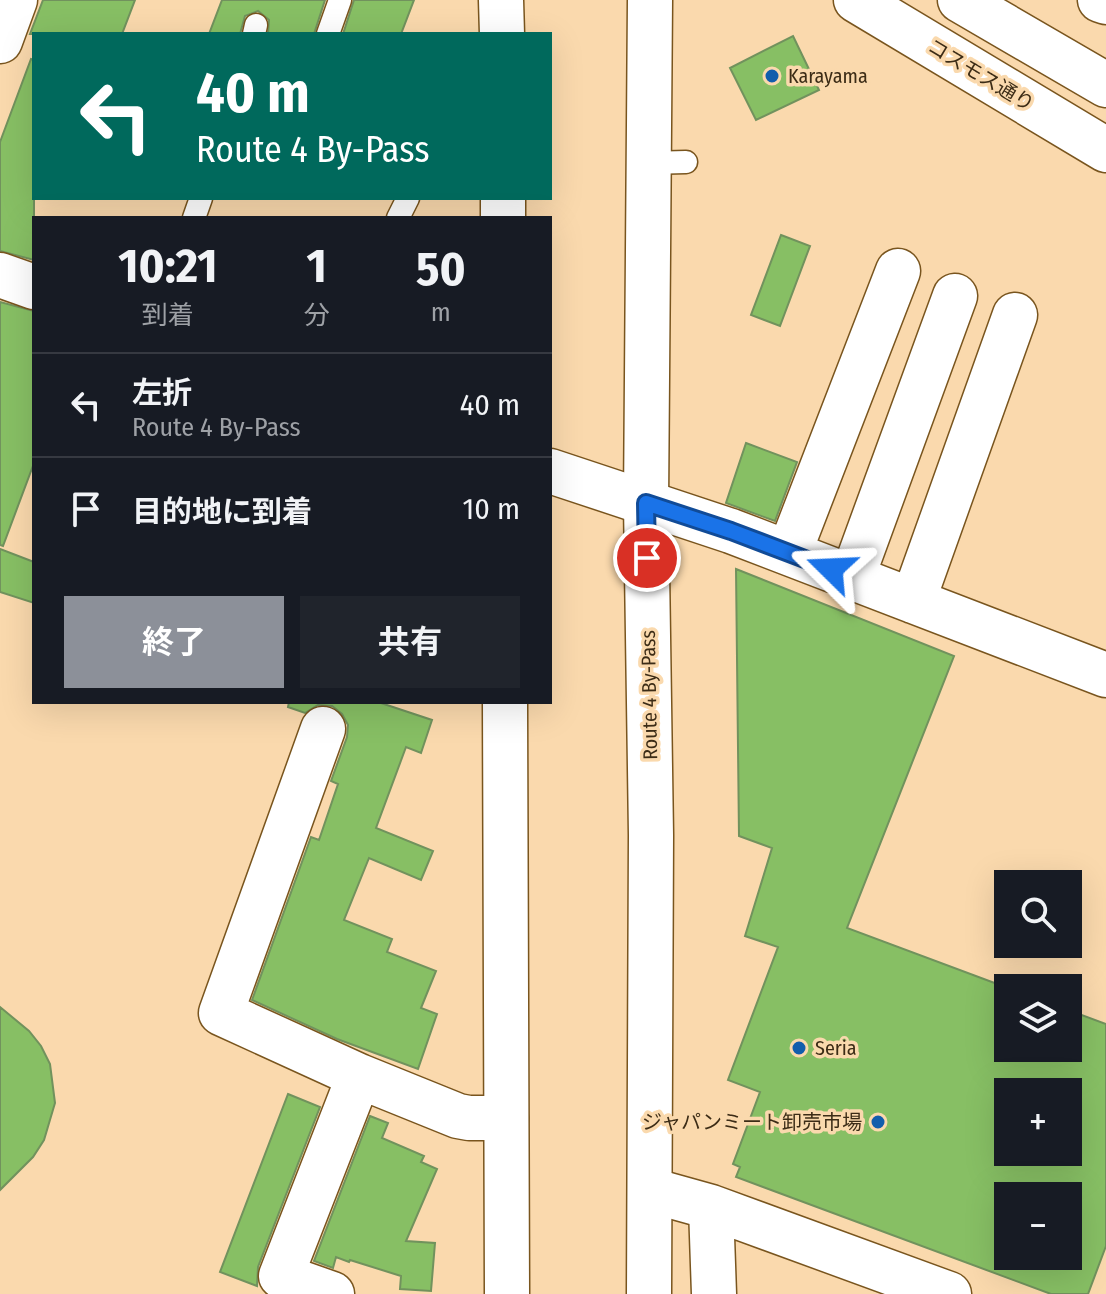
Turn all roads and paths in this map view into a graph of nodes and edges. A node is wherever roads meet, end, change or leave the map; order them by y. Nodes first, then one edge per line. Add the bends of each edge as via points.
1 (340, 0) edge
2 (501, 0) edge
3 (650, 0) edge
4 (960, 0) edge
5 (1100, 0) edge
6 (1106, 2) edge
7 (864, 10) edge
8 (329, 32) edge
9 (502, 32) edge
10 (1106, 85) edge
11 (1106, 150) edge
12 (898, 271) dead end
13 (0, 275) edge
14 (32, 286) edge
15 (955, 296) dead end
16 (1015, 315) dead end
17 (552, 472) edge
18 (646, 503) junction
19 (789, 553) junction
20 (852, 578) junction
21 (913, 601) junction
22 (1106, 675) edge
23 (505, 704) edge
24 (323, 729) dead end
25 (359, 1076) junction
26 (506, 1118) junction
27 (650, 1190) junction
28 (711, 1207) junction
29 (332, 1294) edge
30 (507, 1294) edge
31 (649, 1294) edge
32 (714, 1294) edge
33 (949, 1294) edge

1 - 8 lane
2 - 9 main road
3 - 18 main road, Route 4 By-Pass via 667,163
4 - 10 main road
5 - 6 main road
7 - 11 main road, コスモス通り
12 - 19 main road
13 - 14 main road
15 - 20 main road
16 - 21 main road
17 - 18 main road
18 - 19 main road
18 - 27 main road, Route 4 By-Pass
19 - 20 main road
20 - 21 main road
21 - 22 main road
23 - 26 main road
24 - 25 main road via 221,1013
25 - 26 main road via 458,1116
25 - 29 main road via 281,1276
26 - 30 main road
27 - 28 main road
27 - 31 main road, Route 4 By-Pass
28 - 32 main road
28 - 33 main road

